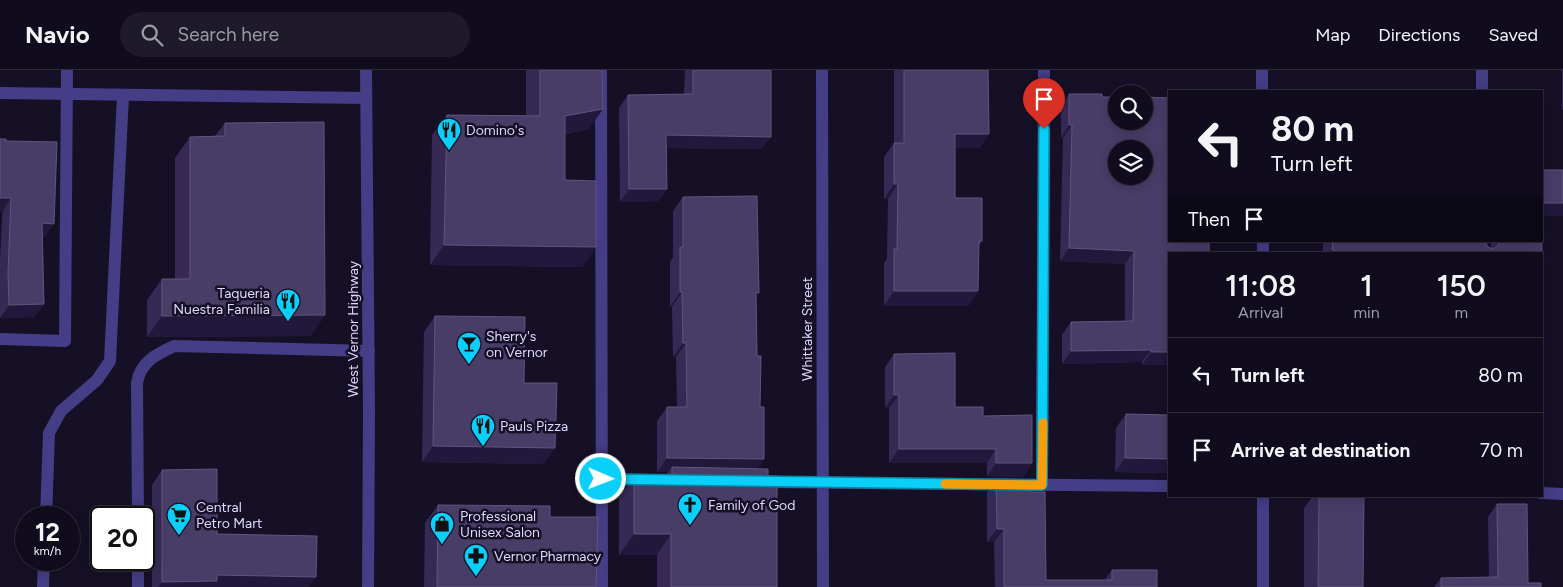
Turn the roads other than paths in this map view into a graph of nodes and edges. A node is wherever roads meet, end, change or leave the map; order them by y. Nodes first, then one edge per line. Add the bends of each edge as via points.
1 (67, 70) edge
2 (366, 70) edge
3 (600, 70) edge
4 (822, 70) edge
5 (1044, 70) edge
6 (1262, 70) edge
7 (1482, 70) edge
8 (1262, 90) edge
9 (1482, 90) edge
10 (0, 94) edge
11 (67, 94) junction
12 (123, 95) junction
13 (366, 98) junction
14 (0, 339) edge
15 (369, 351) junction
16 (601, 479) junction
17 (661, 480) edge
18 (750, 482) edge
19 (823, 483) junction
20 (1042, 485) junction
21 (1168, 486) edge
22 (1543, 493) edge
23 (1563, 494) edge
24 (1263, 497) edge
25 (46, 506) edge
26 (138, 506) edge
27 (44, 571) edge
28 (138, 571) edge
29 (43, 587) edge
30 (138, 587) edge
31 (368, 587) edge
32 (602, 587) edge
33 (823, 587) edge
34 (1263, 587) edge

1 - 11 street
2 - 13 street, West Vernor Highway
3 - 16 street
4 - 19 street, Whittaker Street
5 - 20 street
6 - 8 street
7 - 9 street
10 - 11 street
11 - 12 street
11 - 14 street via 65,341
12 - 13 street
12 - 25 street via 110,361 97,380 61,411 49,432
13 - 15 street, West Vernor Highway
15 - 26 street via 174,346 156,355 138,373
15 - 31 street, West Vernor Highway
16 - 17 street
16 - 32 street
18 - 19 street
19 - 20 street
19 - 33 street, Whittaker Street
20 - 21 street
22 - 23 street
24 - 34 street
27 - 29 street
28 - 30 street

